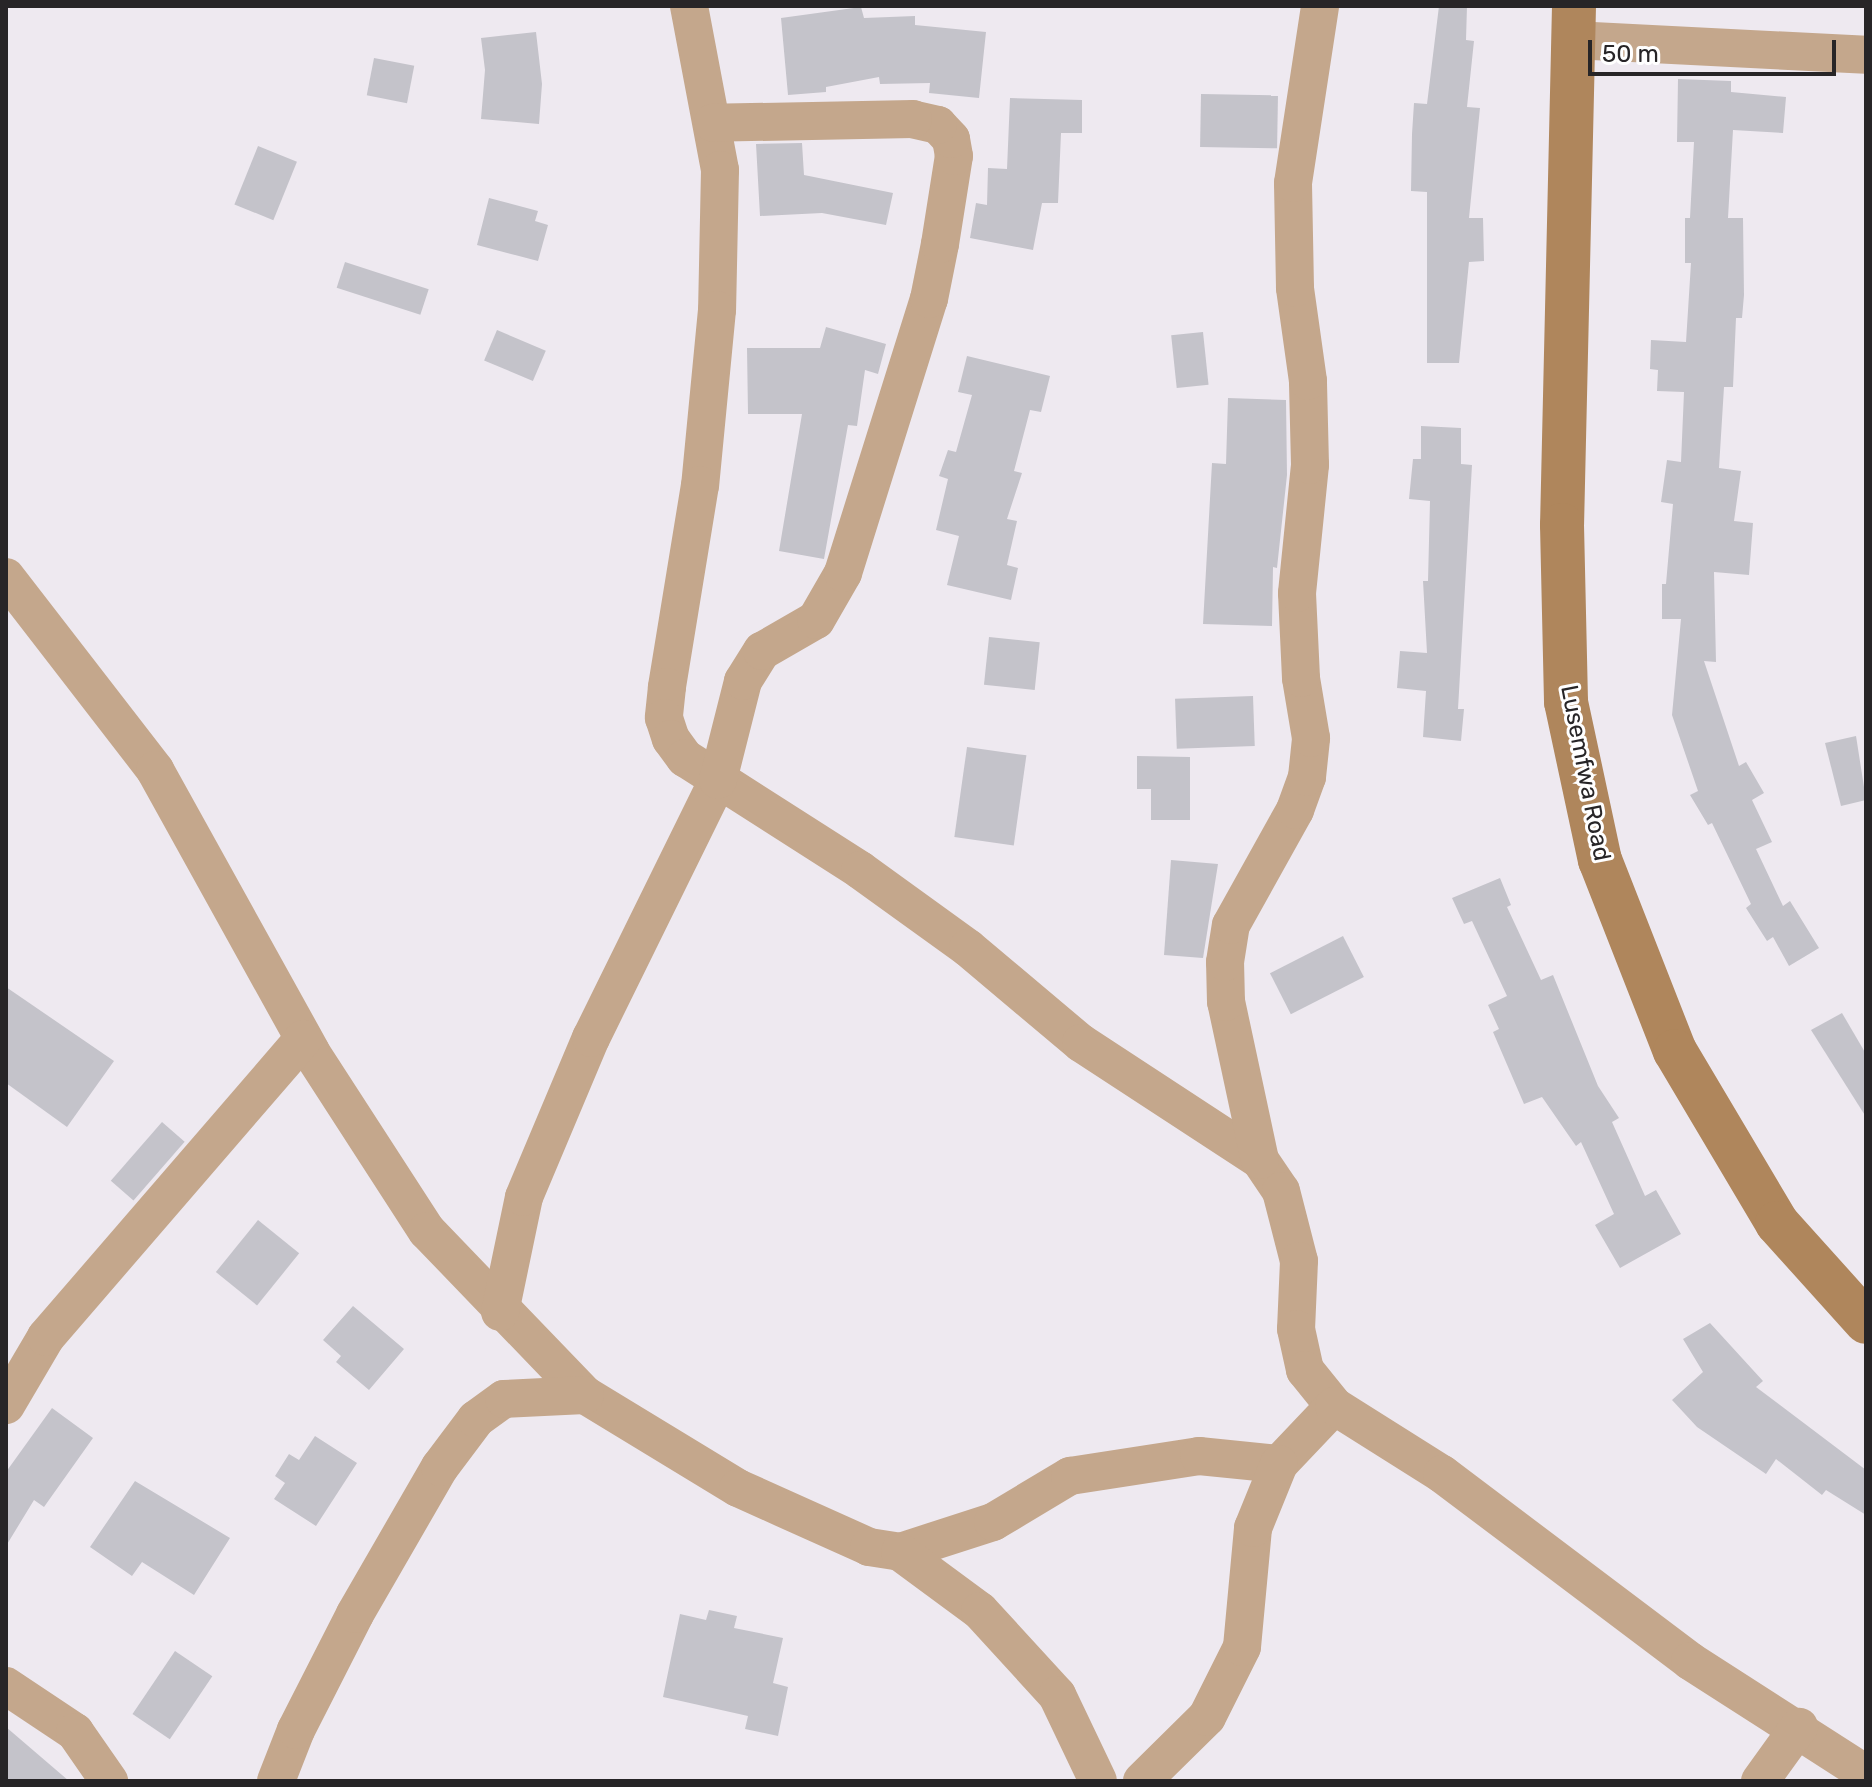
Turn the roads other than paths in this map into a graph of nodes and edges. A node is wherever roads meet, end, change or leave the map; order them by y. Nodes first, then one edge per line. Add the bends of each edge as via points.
1 (689, 6) edge
2 (1320, 6) edge
3 (1574, 23) edge
4 (1866, 55) edge
5 (713, 123) junction
6 (6, 577) edge
7 (718, 780) junction
8 (303, 1039) junction
9 (1260, 1160) junction
10 (500, 1312) junction
11 (1866, 1322) edge
12 (585, 1395) junction
13 (6, 1405) edge
14 (1334, 1406) junction
15 (1279, 1464) junction
16 (900, 1552) junction
17 (6, 1686) edge
18 (1799, 1727) junction
19 (1866, 1774) edge
20 (109, 1781) edge
21 (276, 1781) edge
22 (1098, 1781) edge
23 (1142, 1781) edge
24 (1760, 1781) edge

1 - 5 street
2 - 9 street via 1293,183 1295,288 1308,381 1310,465 1297,593 1301,678 1311,738 1307,777 1295,810 1231,925 1225,962 1226,1002
3 - 4 street
3 - 11 street, Lusemfwa Road via 1562,525 1566,702 1600,860 1675,1051 1777,1223
5 - 7 street via 720,170 717,310 700,485 664,718 685,758
5 - 7 street via 913,119 938,125 951,139 954,156 929,299 843,573 816,620 762,651 743,681
6 - 8 street via 155,770
7 - 9 street via 860,870 968,948 1081,1043
7 - 10 street via 591,1038 524,1197
8 - 10 street via 427,1231
8 - 13 street via 46,1337
9 - 14 street via 1281,1191 1299,1261 1296,1329 1305,1370
10 - 12 street
12 - 16 street via 738,1488 869,1547
12 - 21 street via 504,1399 476,1419 440,1467 355,1614
14 - 15 street
14 - 18 street via 1442,1474 1690,1661
15 - 16 street via 1199,1456 1070,1476 993,1522
15 - 23 street via 1253,1528 1242,1647 1207,1717
16 - 22 street via 980,1611 1057,1695
17 - 20 street via 75,1732
18 - 19 street
18 - 24 street

